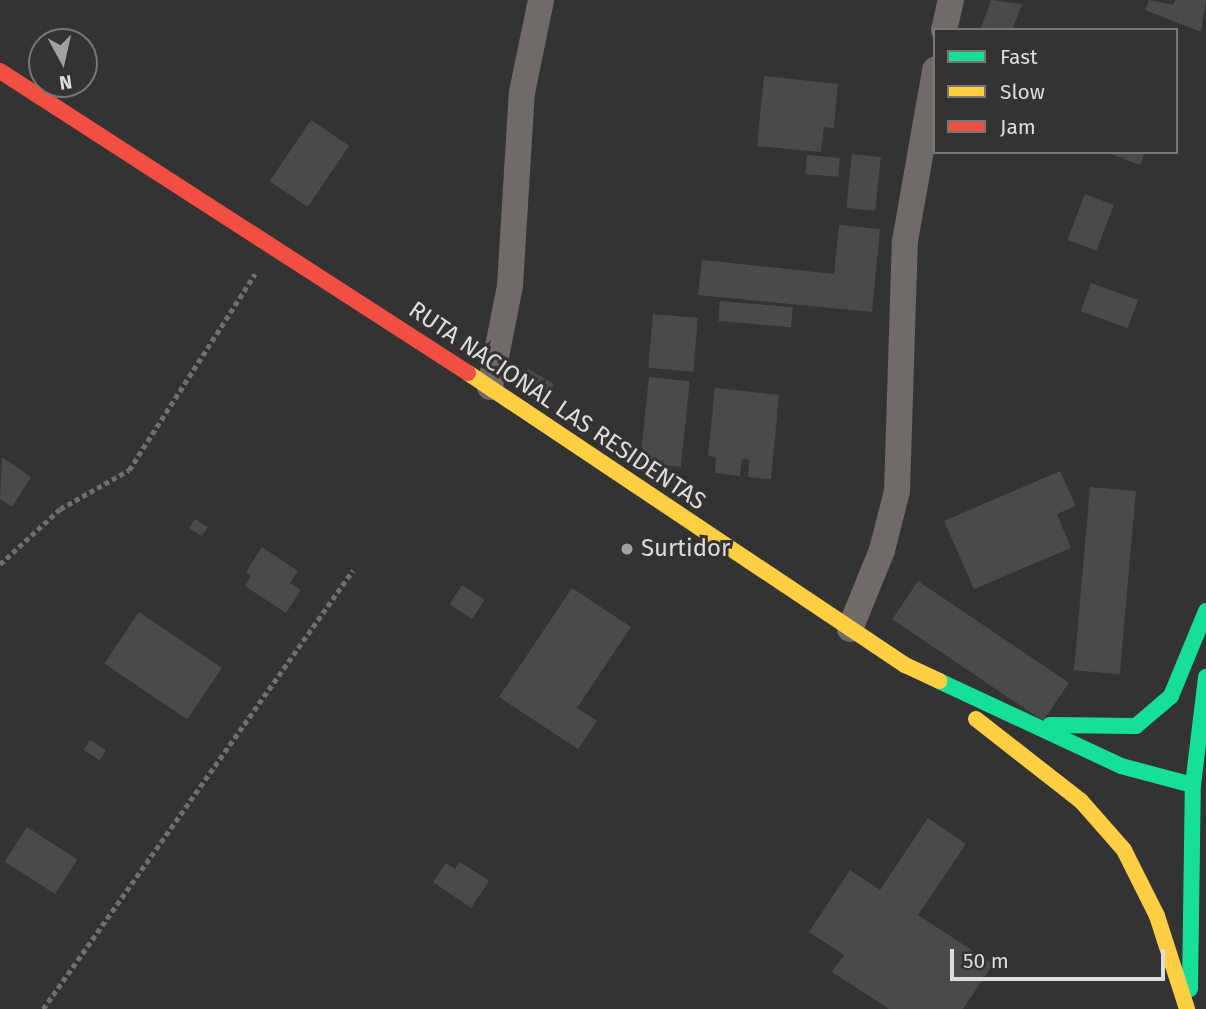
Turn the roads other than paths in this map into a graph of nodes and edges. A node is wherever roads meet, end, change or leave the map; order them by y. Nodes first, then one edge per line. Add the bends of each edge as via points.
1 (541, 0) edge
2 (951, 0) edge
3 (944, 28) edge
4 (0, 71) edge
5 (933, 80) edge
6 (490, 387) junction
7 (1206, 611) edge
8 (850, 629) junction
9 (905, 665) junction
10 (1206, 677) edge
11 (1020, 722) junction
12 (1206, 759) edge
13 (1193, 785) junction
14 (1206, 858) edge
15 (1188, 1009) edge

1 - 6 street via 522,92 510,286
2 - 3 street
4 - 6 highway, RUTA NACIONAL LAS RESIDENTAS
5 - 8 street via 905,241 897,491 882,550
6 - 8 highway, RUTA NACIONAL LAS RESIDENTAS
7 - 11 highway via 1171,696 1136,726
8 - 9 highway, RUTA NACIONAL LAS RESIDENTAS
9 - 11 highway, RUTA NACIONAL LAS RESIDENTAS
9 - 15 highway via 1104,824 1157,916
10 - 13 highway
11 - 13 highway, RUTA NACIONAL LAS RESIDENTAS via 1121,766
12 - 13 highway
13 - 14 highway
13 - 15 highway

